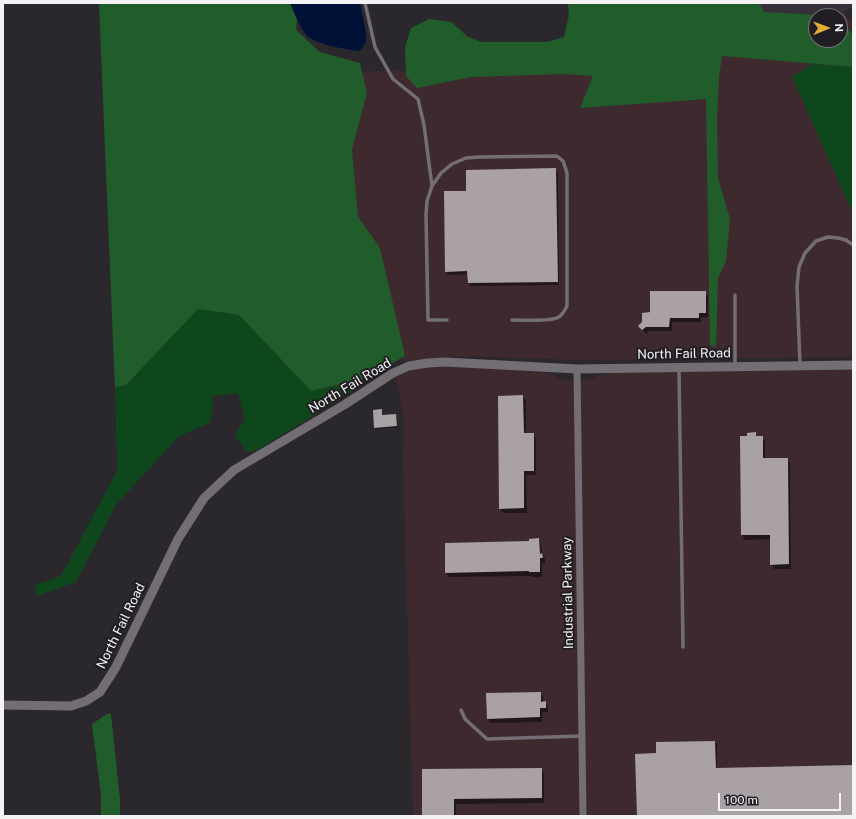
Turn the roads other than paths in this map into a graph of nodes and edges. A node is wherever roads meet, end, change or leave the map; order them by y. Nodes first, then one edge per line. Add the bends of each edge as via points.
1 (365, 3) edge
2 (432, 186) junction
3 (853, 245) edge
4 (735, 296) dead end
5 (447, 320) dead end
6 (512, 320) dead end
7 (853, 364) edge
8 (800, 365) junction
9 (679, 367) junction
10 (735, 367) junction
11 (577, 369) junction
12 (683, 647) dead end
13 (3, 705) edge
14 (461, 710) dead end
15 (582, 736) junction
16 (584, 816) edge

1 - 2 lane via 375,47 393,79 418,99
2 - 5 lane via 426,214 428,320
2 - 6 lane via 446,168 466,158 557,156 563,161 567,173 567,306 555,319
3 - 8 lane via 838,238 828,237 816,241 805,253 799,266 797,286
4 - 10 lane
7 - 8 street, North Fail Road
8 - 10 street, North Fail Road
9 - 10 street, North Fail Road
9 - 11 street, North Fail Road
9 - 12 lane
11 - 13 street, North Fail Road via 445,362 409,366 393,373 234,470 204,498 178,539 116,667 100,692 86,701 71,706
11 - 15 street, Industrial Parkway
14 - 15 lane via 465,719 487,739
15 - 16 street, Industrial Parkway

